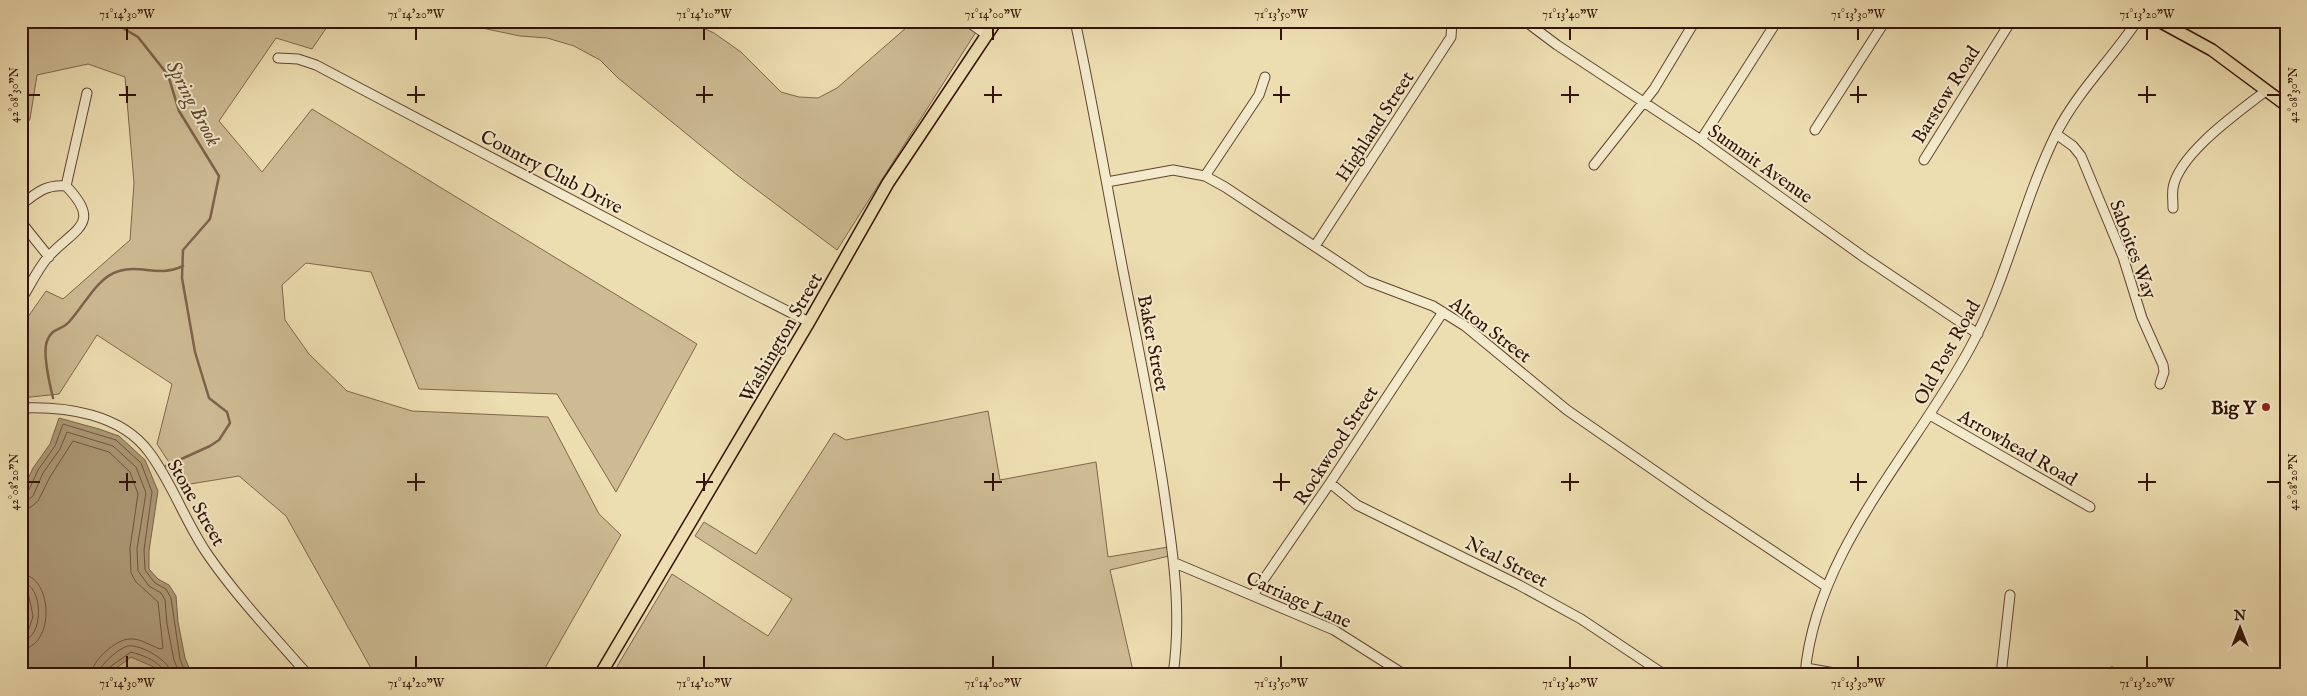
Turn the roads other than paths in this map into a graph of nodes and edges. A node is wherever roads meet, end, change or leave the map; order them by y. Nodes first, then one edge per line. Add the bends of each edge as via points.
1 (967, 21) edge
2 (996, 21) edge
3 (1075, 21) edge
4 (1452, 21) edge
5 (1525, 21) edge
6 (1695, 21) edge
7 (1777, 21) edge
8 (1885, 21) edge
9 (2011, 21) edge
10 (2137, 21) edge
11 (2159, 21) edge
12 (987, 36) junction
13 (278, 58) dead end
14 (1265, 76) dead end
15 (2267, 90) junction
16 (87, 93) dead end
17 (1643, 102) junction
18 (2286, 105) edge
19 (1815, 130) dead end
20 (2056, 134) junction
21 (1700, 140) junction
22 (1924, 160) dead end
23 (1594, 165) dead end
24 (1205, 176) junction
25 (1107, 182) junction
26 (66, 186) junction
27 (21, 206) edge
28 (2173, 208) dead end
29 (21, 222) edge
30 (1315, 246) junction
31 (49, 257) junction
32 (21, 300) edge
33 (1443, 312) junction
34 (810, 322) junction
35 (1978, 334) junction
36 (2160, 384) dead end
37 (21, 408) edge
38 (1930, 415) junction
39 (1330, 483) junction
40 (2090, 507) dead end
41 (1175, 563) junction
42 (1827, 586) junction
43 (1253, 595) junction
44 (2010, 596) dead end
45 (1806, 672) edge
46 (2112, 672) dead end
47 (308, 675) edge
48 (600, 675) edge
49 (1174, 675) edge
50 (1405, 675) edge
51 (1665, 675) edge
52 (1846, 675) edge
53 (2001, 675) edge
54 (2100, 675) edge

1 - 12 street
2 - 12 main road, Washington Street
3 - 25 street, Baker Street
4 - 30 street, Highland Street via 1451,37
5 - 17 street, Summit Avenue
6 - 17 street
7 - 21 street
8 - 19 street
9 - 22 street, Barstow Road
10 - 20 street, Old Post Road via 2078,97
11 - 15 main road via 2212,50
12 - 34 main road, Washington Street via 888,183
13 - 34 street, Country Club Drive via 298,59 316,65
14 - 24 street via 1260,95
15 - 18 main road
15 - 28 street via 2210,136 2184,165 2173,187
16 - 26 street
17 - 21 street, Summit Avenue
17 - 23 street
20 - 35 street, Old Post Road
20 - 36 street, Saboites Way via 2081,156 2163,365
21 - 35 street, Summit Avenue
24 - 25 street, Alton Street via 1174,170
24 - 30 street, Alton Street
25 - 41 street, Baker Street via 1160,457
26 - 27 street via 54,185 39,190
26 - 31 street via 80,201 84,210 83,220 80,227
29 - 31 street
30 - 33 street, Alton Street via 1367,281
31 - 32 street
33 - 39 street, Rockwood Street
33 - 42 street, Alton Street via 1465,326 1567,410
34 - 48 main road, Washington Street
35 - 38 street, Old Post Road
37 - 47 street, Stone Street via 59,409 89,415 113,423 138,440 153,458 193,533 213,562
38 - 40 street, Arrowhead Road
38 - 42 street, Old Post Road via 1866,514
39 - 43 street, Rockwood Street
39 - 51 street, Neal Street via 1357,505 1581,618
41 - 43 street, Carriage Lane
41 - 49 street, Baker Street via 1178,628
42 - 45 street, Old Post Road via 1814,624
43 - 50 street, Carriage Lane via 1347,636
44 - 53 street
45 - 52 street
46 - 54 street

